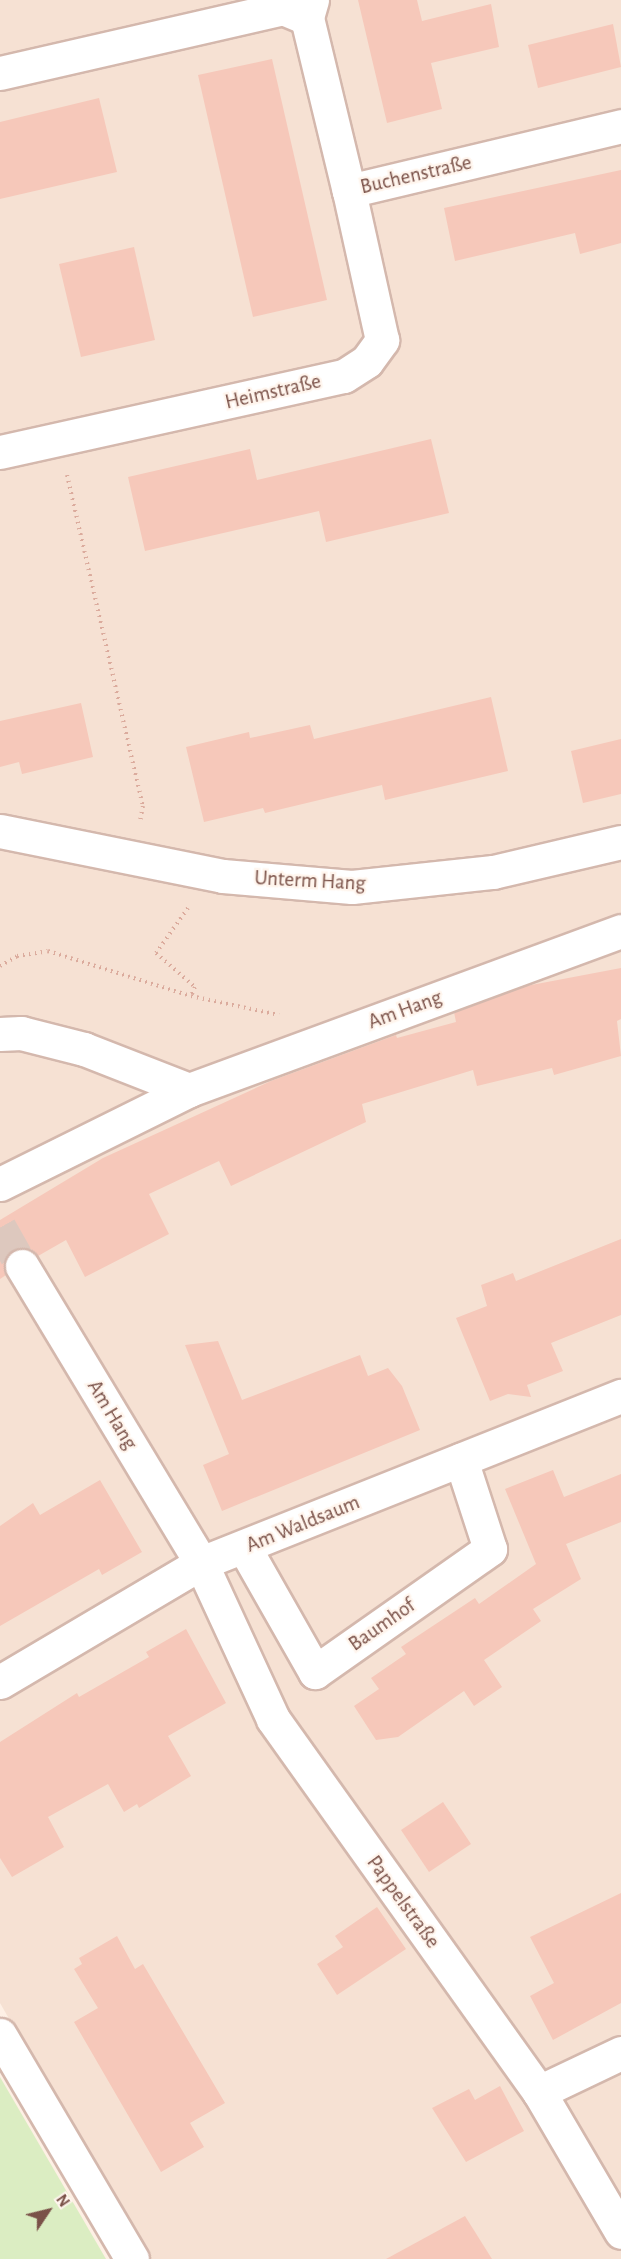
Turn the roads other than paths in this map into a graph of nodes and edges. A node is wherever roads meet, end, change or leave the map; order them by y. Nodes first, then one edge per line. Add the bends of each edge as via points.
1 (310, 9) edge
2 (0, 74) edge
3 (621, 126) edge
4 (349, 191) junction
5 (0, 452) edge
6 (0, 831) edge
7 (621, 842) edge
8 (621, 931) edge
9 (0, 1034) edge
10 (189, 1090) junction
11 (0, 1184) edge
12 (22, 1266) tunnel mouth
13 (621, 1396) edge
14 (461, 1460) junction
15 (244, 1547) junction
16 (201, 1563) junction
17 (0, 1682) edge
18 (0, 2036) edge
19 (621, 2053) edge
20 (539, 2092) junction
21 (621, 2232) edge
22 (132, 2259) edge

1 - 2 street, Buchenstraße via 283,8
1 - 4 street, Buchenstraße
3 - 4 street, Buchenstraße
4 - 5 street, Heimstraße via 382,340 367,361 344,376
6 - 7 street, Unterm Hang via 223,876 352,887 493,872
8 - 10 street, Am Hang
9 - 10 street via 21,1033 84,1049
10 - 11 street, Am Hang
12 - 16 street, Am Hang
13 - 14 street, Am Waldsaum
14 - 15 street, Am Waldsaum
14 - 15 street, Baumhof via 490,1549 315,1672
15 - 16 street, Am Waldsaum
16 - 17 street, Am Waldsaum
16 - 20 street, Pappelstraße via 273,1719
18 - 22 street
19 - 20 street
20 - 21 street, Pappelstraße

